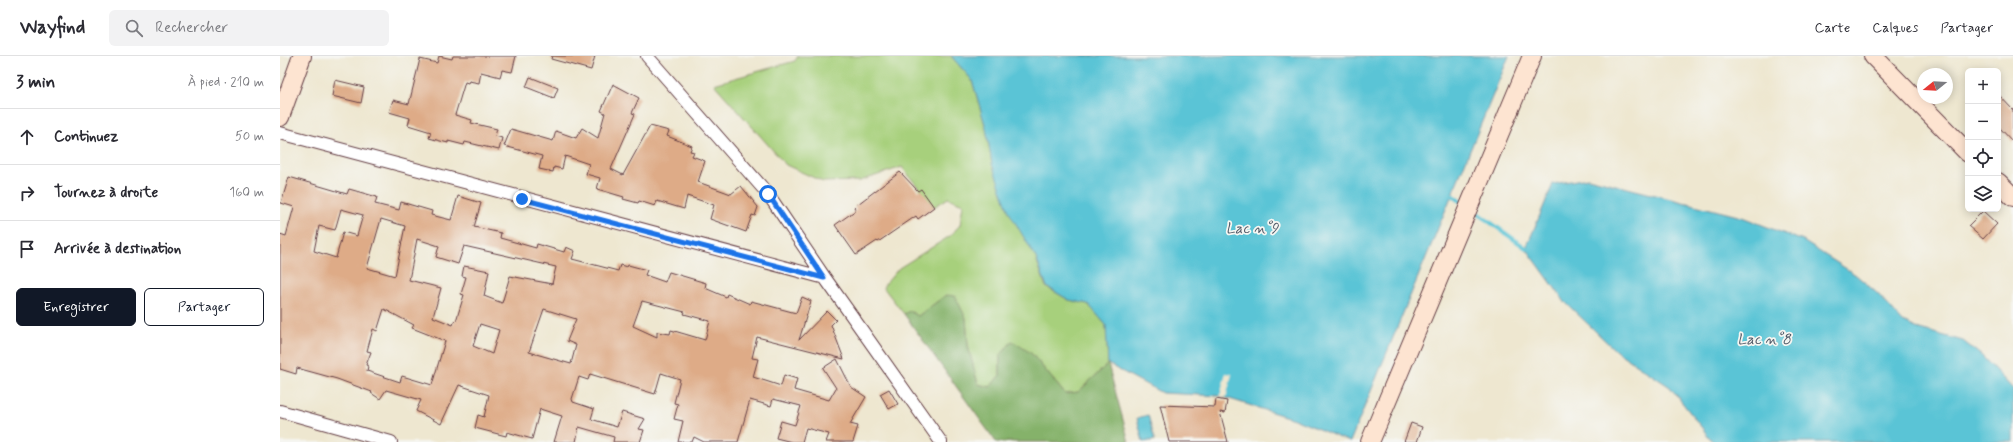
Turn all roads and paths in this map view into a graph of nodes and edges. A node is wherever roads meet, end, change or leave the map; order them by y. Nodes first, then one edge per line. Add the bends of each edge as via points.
1 (302, 56) edge
2 (647, 56) edge
3 (1532, 56) edge
4 (1874, 56) edge
5 (280, 118) edge
6 (280, 133) edge
7 (1965, 150) edge
8 (2001, 185) edge
9 (2013, 198) edge
10 (824, 278) junction
11 (280, 411) edge
12 (391, 442) edge
13 (941, 442) edge
14 (1370, 442) edge

1 - 5 street
2 - 10 street via 768,194
3 - 14 street
4 - 7 street
6 - 10 street
8 - 9 street
10 - 13 street
11 - 12 street

